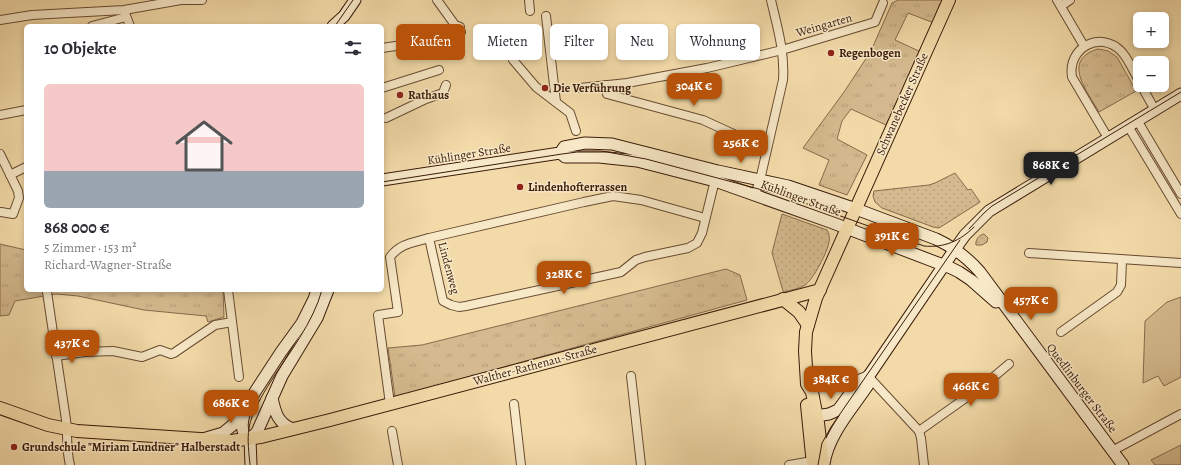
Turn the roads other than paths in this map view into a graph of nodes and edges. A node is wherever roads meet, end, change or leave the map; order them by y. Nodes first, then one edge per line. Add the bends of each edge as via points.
1 (202, 0) edge
2 (355, 0) edge
3 (437, 0) edge
4 (529, 0) edge
5 (771, 0) edge
6 (949, 0) edge
7 (1070, 0) edge
8 (883, 3) dead end
9 (1059, 3) edge
10 (530, 11) dead end
11 (125, 13) junction
12 (546, 16) dead end
13 (0, 20) edge
14 (342, 21) edge
15 (97, 24) edge
16 (129, 24) edge
17 (1084, 46) junction
18 (384, 48) edge
19 (782, 50) junction
20 (512, 60) dead end
21 (439, 70) dead end
22 (1133, 71) edge
23 (446, 85) dead end
24 (606, 85) junction
25 (384, 87) edge
26 (580, 88) dead end
27 (1145, 92) edge
28 (1181, 94) edge
29 (556, 102) junction
30 (24, 110) edge
31 (1155, 110) junction
32 (0, 114) edge
33 (386, 118) dead end
34 (1133, 123) junction
35 (576, 131) dead end
36 (1108, 138) junction
37 (768, 145) junction
38 (0, 154) edge
39 (24, 167) edge
40 (10, 175) junction
41 (716, 176) junction
42 (384, 180) edge
43 (760, 180) junction
44 (755, 194) junction
45 (1181, 194) edge
46 (856, 209) junction
47 (1, 212) dead end
48 (1181, 214) edge
49 (705, 218) junction
50 (847, 228) junction
51 (429, 238) junction
52 (955, 249) junction
53 (1029, 253) dead end
54 (1122, 260) junction
55 (1181, 263) edge
56 (944, 265) junction
57 (820, 290) junction
58 (47, 292) dead end
59 (228, 292) edge
60 (316, 292) edge
61 (327, 292) edge
62 (783, 299) junction
63 (1006, 307) junction
64 (232, 322) junction
65 (808, 325) junction
66 (1061, 332) dead end
67 (56, 356) junction
68 (1009, 364) dead end
69 (867, 375) junction
70 (631, 376) dead end
71 (239, 377) dead end
72 (272, 398) junction
73 (250, 399) junction
74 (390, 404) junction
75 (514, 404) dead end
76 (0, 408) edge
77 (1181, 414) edge
78 (812, 416) junction
79 (293, 429) junction
80 (67, 430) junction
81 (392, 431) dead end
82 (919, 431) junction
83 (204, 439) junction
84 (250, 439) junction
85 (1112, 451) junction
86 (818, 464) edge
87 (70, 465) edge
88 (251, 465) edge
89 (398, 465) edge
90 (521, 465) edge
91 (641, 465) edge
92 (789, 465) edge
93 (924, 465) edge
94 (1123, 465) edge

1 - 11 street via 181,0
2 - 14 street
3 - 18 street via 455,25 461,29 416,43
4 - 10 street
5 - 19 street, Weingarten
6 - 46 main road, Schwanebecker Straße
7 - 9 street
8 - 19 street, Weingarten via 875,22
9 - 17 street
11 - 13 street via 32,15
11 - 15 street
11 - 16 street
12 - 29 street
17 - 22 street via 1104,42 1112,45 1121,51
17 - 36 street via 1073,62 1072,77
19 - 24 street, Weingarten via 680,74 627,84
19 - 37 street, Weingarten via 783,80
20 - 29 street via 536,87
21 - 25 street
23 - 33 street via 443,93
24 - 26 street, Weingarten
24 - 37 street via 607,94 703,120 740,137
27 - 31 street
28 - 31 street
29 - 35 street via 570,113
30 - 32 street
31 - 34 street
34 - 36 street
34 - 45 street
34 - 48 street
36 - 52 street via 992,208
37 - 43 street, Weingarten
38 - 40 street
39 - 40 street
40 - 47 street via 18,191 18,198 13,214
41 - 42 street, Kühlinger Straße via 612,144 576,144 564,147 560,153
41 - 43 street, Kühlinger Straße
41 - 44 street, Kühlinger Straße
41 - 49 street, Lindenweg
43 - 44 street, Weingarten
43 - 46 street, Kühlinger Straße via 788,186
44 - 50 street, Kühlinger Straße
46 - 50 main road, Schwanebecker Straße
46 - 52 street, Quedlinburger Straße via 936,239
49 - 51 street, Lindenweg via 641,200 613,196
49 - 51 street, Lindenweg via 697,243 688,248 645,256 621,272 459,307 443,301
50 - 56 street, Quedlinburger Straße
50 - 57 main road, Schwanebecker Straße
51 - 74 street, Lindenweg via 404,245 396,249 390,257 398,312 378,315
52 - 56 street
52 - 63 street, Quedlinburger Straße via 975,267
53 - 54 street
54 - 55 street
54 - 66 street via 1121,285 1118,292
56 - 63 street, Quedlinburger Straße via 971,280 993,300
56 - 69 street
57 - 62 main road, Walther-Rathenau-Straße
57 - 65 main road, Schwanebecker Straße
58 - 67 street
59 - 64 street
60 - 73 street via 302,323
61 - 72 street via 317,318 282,376
62 - 65 main road via 799,312
62 - 74 main road, Walther-Rathenau-Straße
63 - 85 street, Quedlinburger Straße
64 - 67 street via 214,325 171,354 160,350 142,357 118,352 85,352
64 - 71 street
65 - 78 main road, Schwanebecker Straße via 805,351 807,384 812,392
67 - 80 street
68 - 82 street via 984,386
69 - 78 street via 860,380 838,410
69 - 82 street
69 - 86 street via 868,385
70 - 91 street
72 - 79 street via 280,422
72 - 84 street via 257,432
73 - 83 street via 230,428
73 - 84 street via 242,429 245,436
74 - 79 main road, Walther-Rathenau-Straße
75 - 90 street
76 - 80 main road, Walther-Rathenau-Straße
77 - 85 street
78 - 86 main road, Schwanebecker Straße
79 - 84 main road, Walther-Rathenau-Straße
80 - 83 main road, Walther-Rathenau-Straße
80 - 87 street
81 - 89 street
82 - 93 street
83 - 84 main road, Walther-Rathenau-Straße
84 - 88 street
85 - 94 street, Quedlinburger Straße
86 - 92 street

